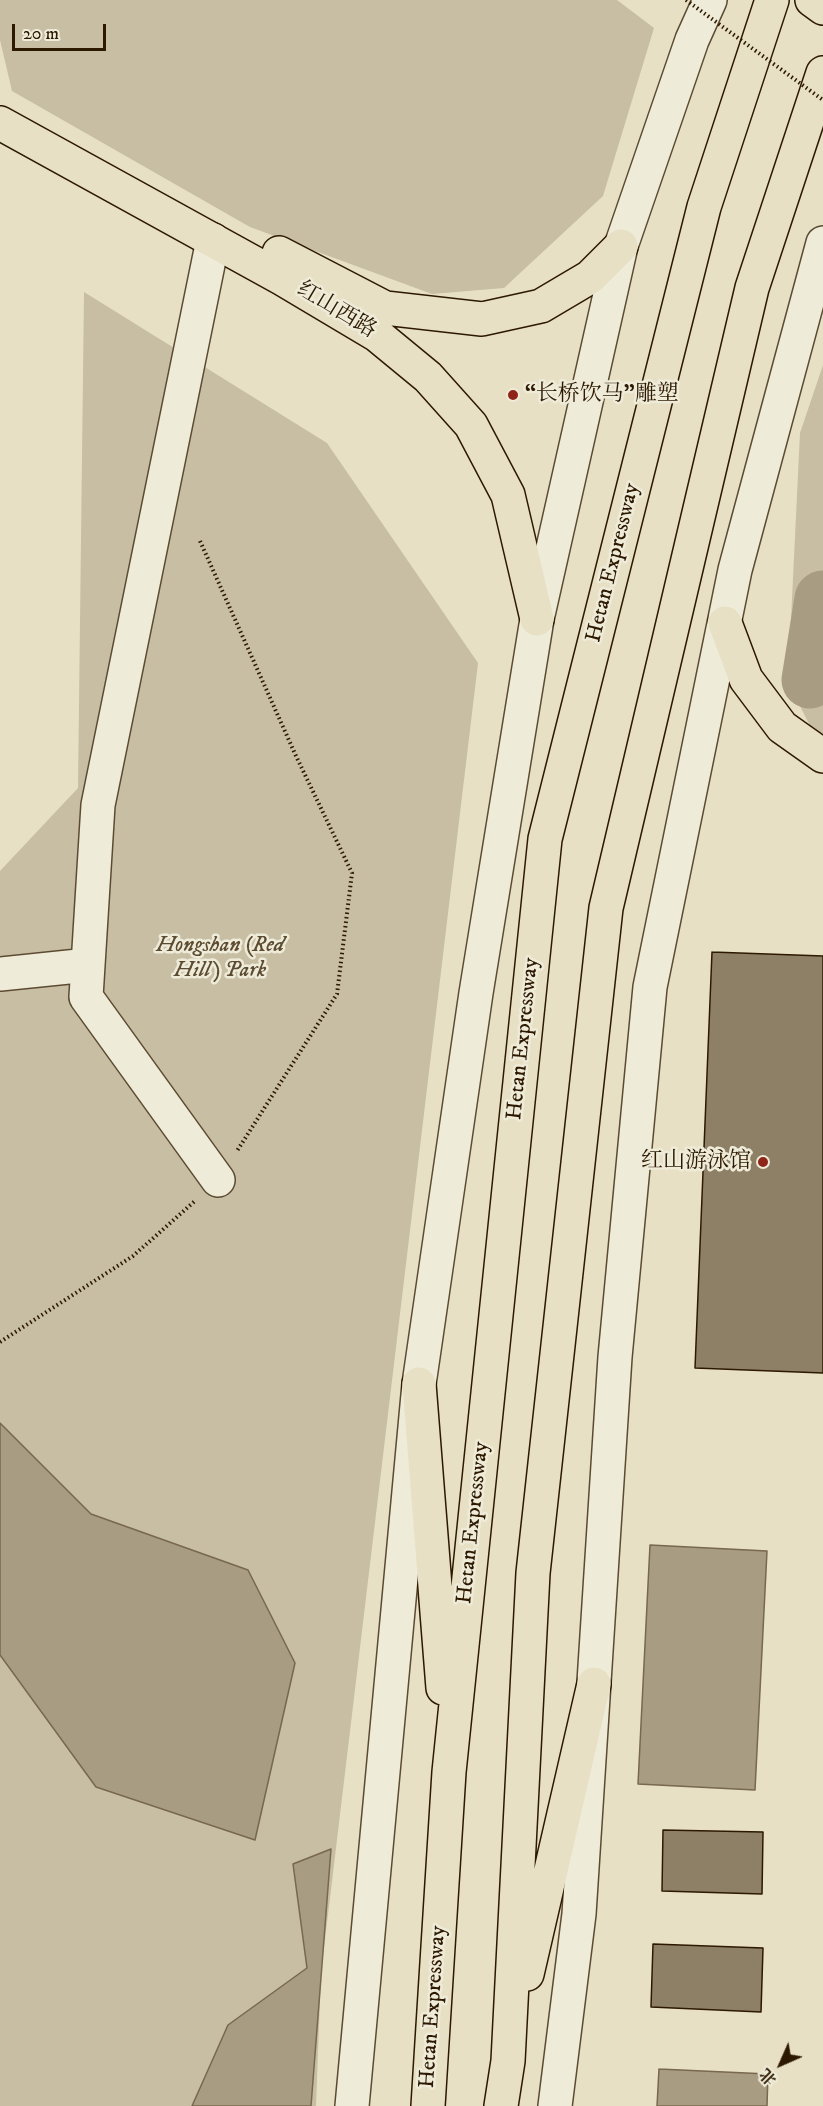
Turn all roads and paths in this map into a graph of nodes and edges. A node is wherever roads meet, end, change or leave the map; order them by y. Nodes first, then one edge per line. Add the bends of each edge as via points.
1 (686, 0) edge
2 (710, 0) edge
3 (771, 0) edge
4 (812, 0) edge
5 (823, 8) edge
6 (823, 73) edge
7 (0, 98) edge
8 (823, 100) edge
9 (0, 123) edge
10 (213, 240) junction
11 (823, 243) edge
12 (621, 246) junction
13 (200, 541) dead end
14 (537, 619) junction
15 (725, 623) junction
16 (823, 756) edge
17 (88, 965) junction
18 (0, 974) edge
19 (218, 1180) junction
20 (0, 1342) edge
21 (419, 1384) junction
22 (594, 1684) junction
23 (449, 1772) junction
24 (508, 2061) junction
25 (352, 2106) edge
26 (428, 2106) edge
27 (501, 2106) edge
28 (555, 2106) edge

1 - 8 path, bridge
2 - 12 street via 692,40
3 - 23 main road, Hetan Expressway via 704,207 545,839
4 - 5 main road
6 - 24 main road via 752,288 606,908 533,1574
7 - 12 main road, 红山西路 via 206,214 385,308 482,319 541,306 590,277
9 - 10 main road, 红山西路
10 - 14 main road, 红山西路 via 377,335 428,377 471,425 508,495
10 - 17 street via 98,805
11 - 15 street via 735,570
12 - 14 street
13 - 19 path via 352,873 337,994
14 - 21 street via 476,993
15 - 16 main road via 746,679 782,727
15 - 22 street via 650,987 615,1357
17 - 18 street
17 - 19 street via 86,997
19 - 20 path via 133,1256
21 - 23 main road
21 - 25 street
22 - 24 main road
22 - 28 street via 579,1914
23 - 26 main road, Hetan Expressway
24 - 27 main road

